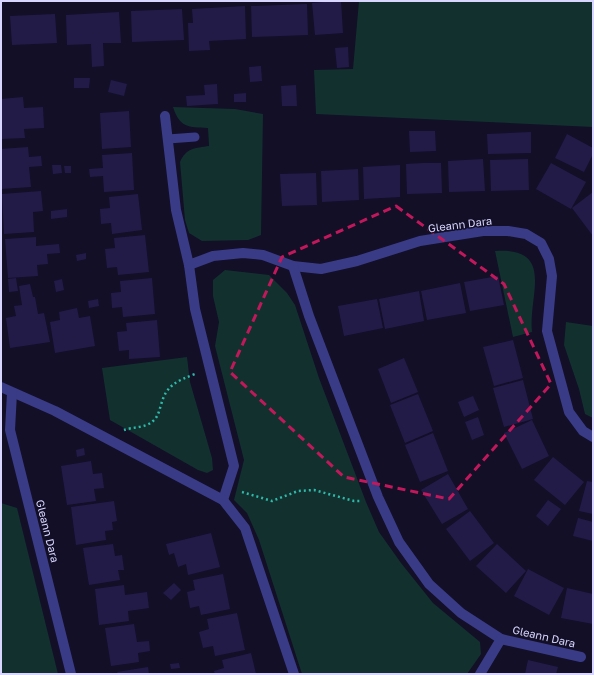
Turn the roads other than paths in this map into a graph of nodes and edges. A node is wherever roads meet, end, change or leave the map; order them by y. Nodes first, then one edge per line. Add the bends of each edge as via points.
1 (166, 116) dead end
2 (195, 137) dead end
3 (168, 139) junction
4 (189, 265) junction
5 (293, 266) junction
6 (1, 387) edge
7 (12, 393) junction
8 (593, 437) edge
9 (223, 500) junction
10 (501, 639) junction
11 (582, 657) dead end
12 (71, 674) edge
13 (294, 674) edge
14 (480, 674) edge

1 - 3 street
2 - 3 lane
3 - 4 street via 176,210
4 - 5 street, Gleann Dara via 213,256 243,254 263,255
4 - 9 street via 195,309 234,466
5 - 8 street, Gleann Dara via 321,269 357,261 420,241 483,231 526,234 541,243 549,259 552,276 547,331 569,412 583,431
5 - 10 street, Gleann Dara via 378,497 399,542 429,584 460,613
6 - 7 street
7 - 9 street via 55,411
7 - 12 street, Gleann Dara via 10,430
9 - 13 street via 245,528
10 - 11 street, Gleann Dara
10 - 14 street, Gleann Dara

